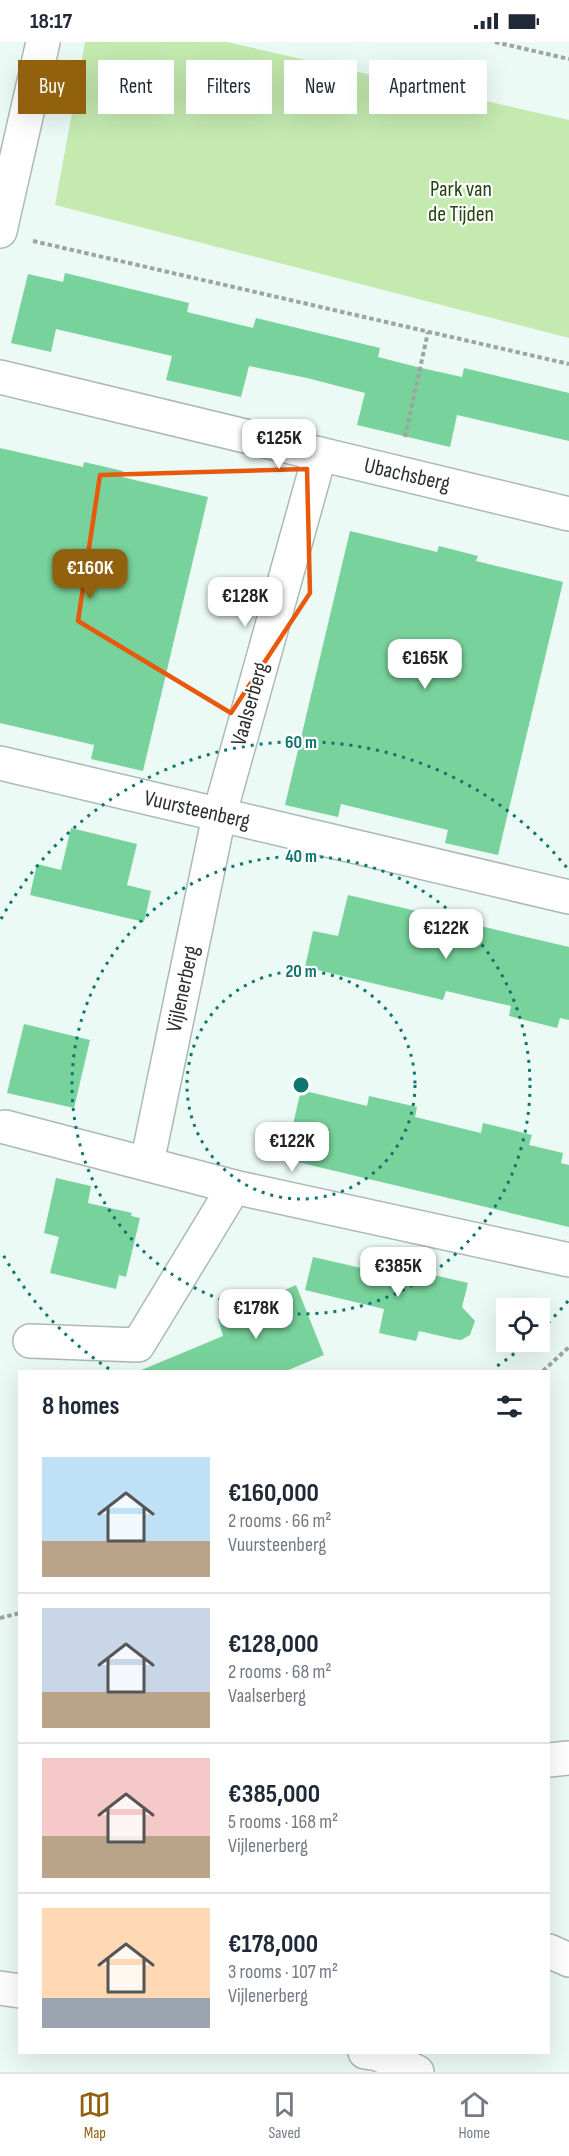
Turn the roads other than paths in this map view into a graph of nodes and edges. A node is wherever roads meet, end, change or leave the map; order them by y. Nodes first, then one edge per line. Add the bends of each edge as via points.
1 (44, 42) edge
2 (12, 235) edge
3 (0, 377) edge
4 (320, 454) junction
5 (569, 514) edge
6 (0, 763) edge
7 (219, 816) junction
8 (569, 897) edge
9 (5, 1127) dead end
10 (147, 1163) junction
11 (234, 1187) junction
12 (569, 1260) edge
13 (30, 1341) dead end
14 (569, 1758) edge
15 (550, 1760) edge
16 (550, 1952) edge
17 (569, 1960) edge
18 (0, 1988) edge
19 (18, 1991) edge
20 (374, 2058) edge
21 (417, 2072) edge

1 - 2 street
3 - 4 street, Ubachsberg
4 - 5 street, Ubachsberg
4 - 7 street, Vaalserberg
6 - 7 street, Vuursteenberg
7 - 8 street, Vuursteenberg
7 - 10 street, Vijlenerberg
9 - 10 street
10 - 11 street
11 - 12 street
11 - 13 street via 138,1345
14 - 15 street
16 - 17 street
18 - 19 street
20 - 21 street

